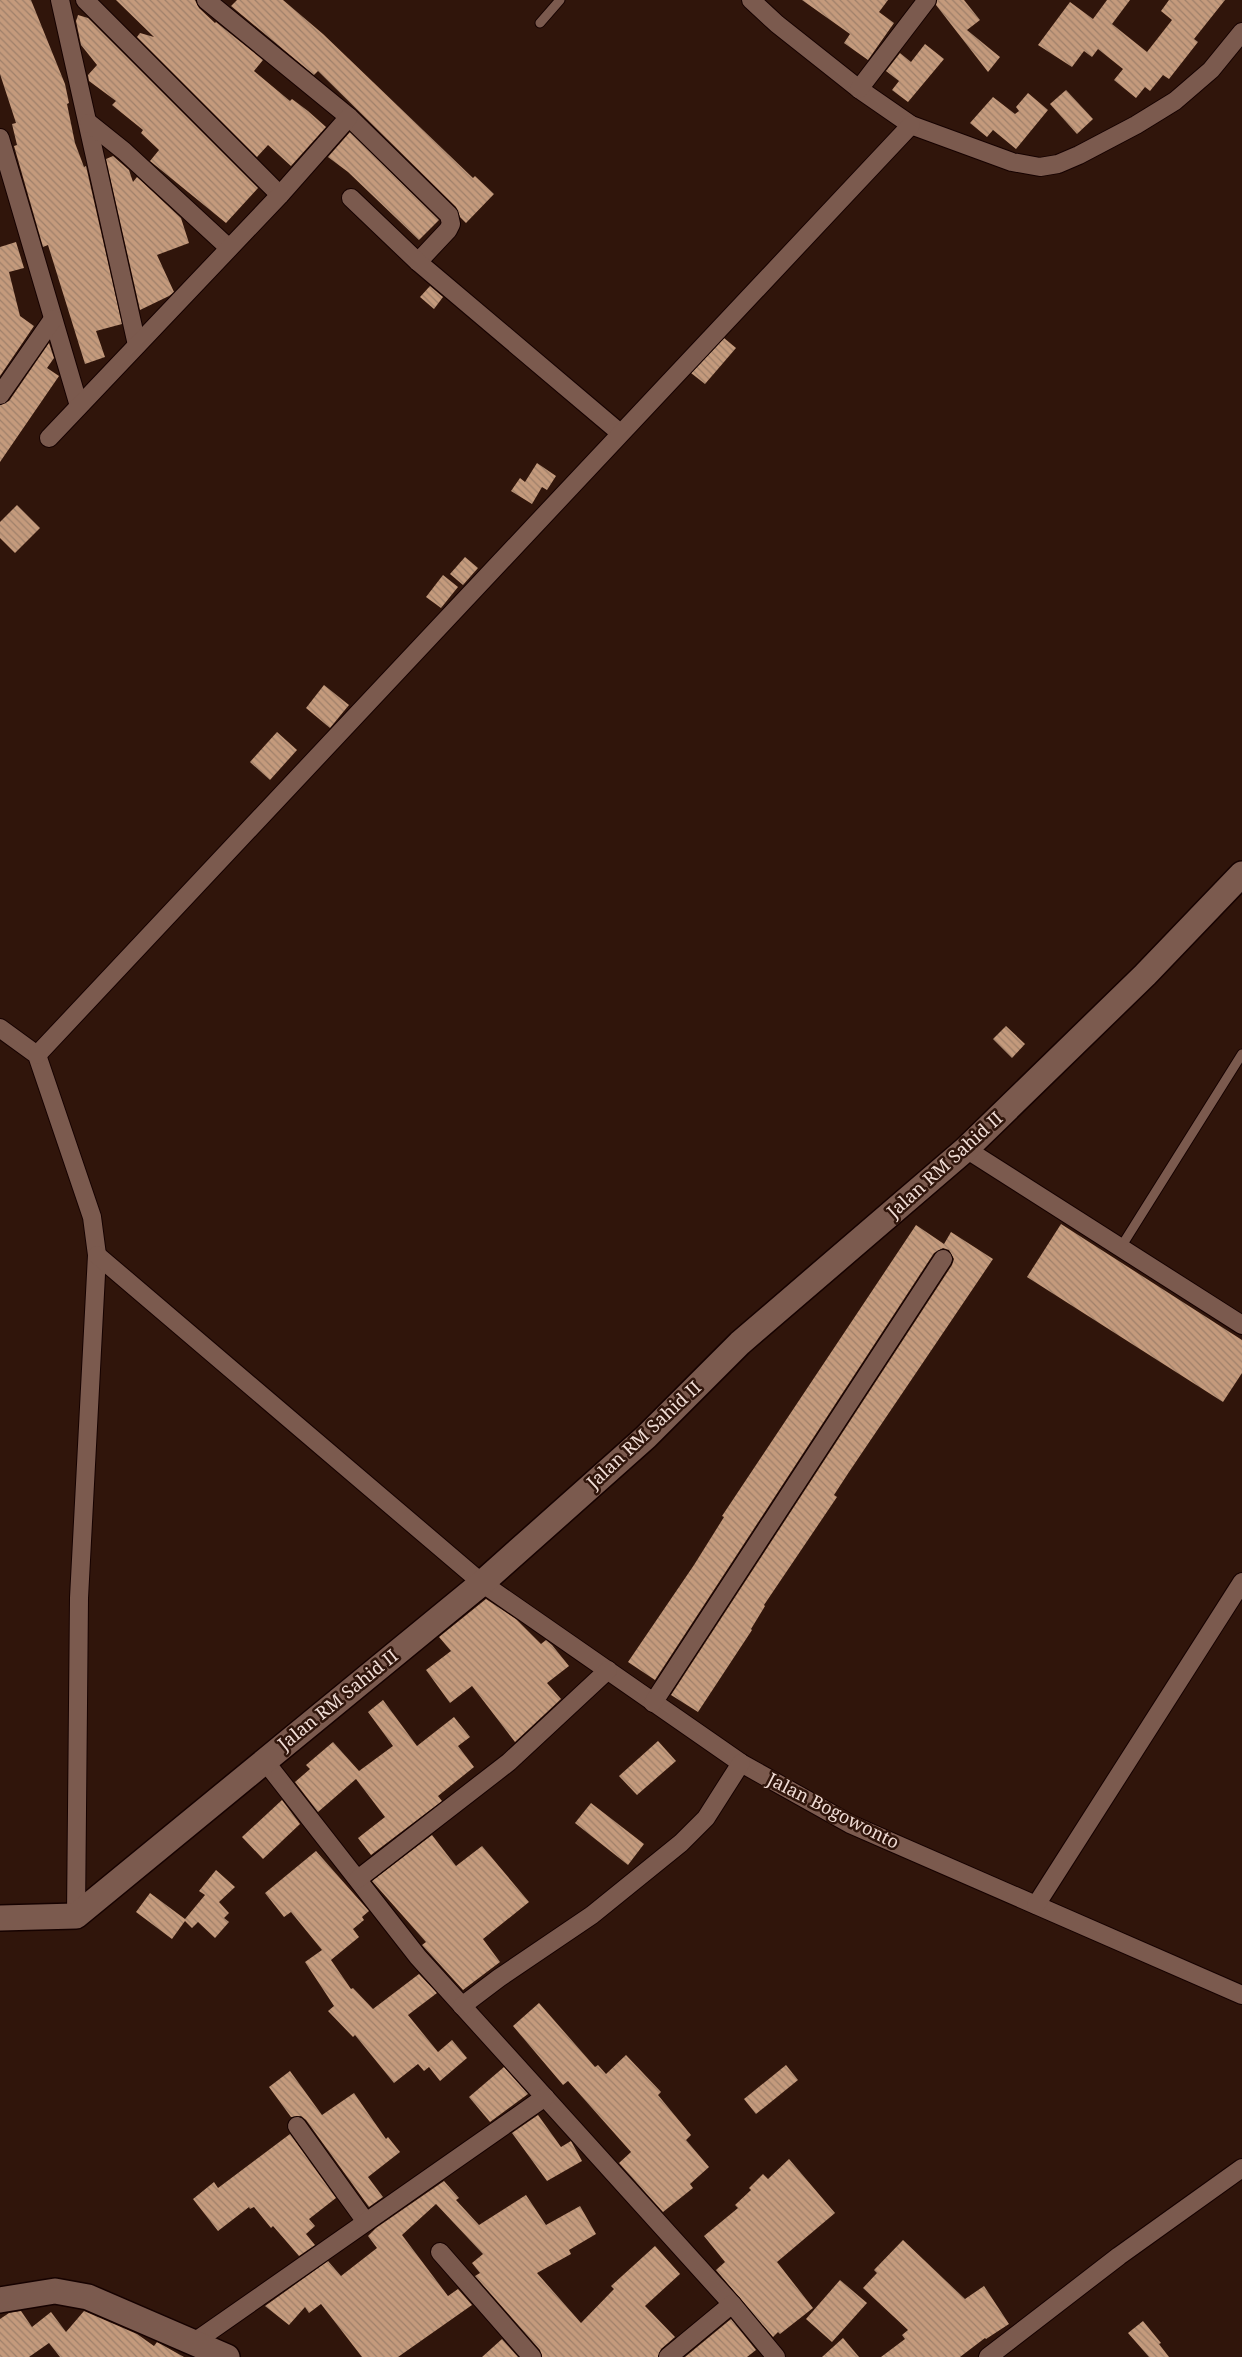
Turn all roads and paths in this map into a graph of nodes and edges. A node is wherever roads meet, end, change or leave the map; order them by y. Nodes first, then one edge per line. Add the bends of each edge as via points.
1 (60, 0) edge
2 (85, 0) edge
3 (206, 0) edge
4 (560, 0) edge
5 (751, 0) edge
6 (927, 0) edge
7 (540, 22) dead end
8 (1242, 32) edge
9 (859, 89) junction
10 (349, 117) junction
11 (89, 123) junction
12 (911, 125) junction
13 (0, 138) edge
14 (280, 195) junction
15 (351, 198) dead end
16 (229, 248) junction
17 (418, 262) junction
18 (53, 319) junction
19 (137, 346) junction
20 (0, 395) edge
21 (79, 406) junction
22 (619, 432) junction
23 (49, 438) dead end
24 (1242, 874) edge
25 (0, 1028) edge
26 (1242, 1054) edge
27 (36, 1055) junction
28 (966, 1149) junction
29 (1121, 1247) junction
30 (97, 1255) junction
31 (943, 1259) dead end
32 (1242, 1324) edge
33 (482, 1582) junction
34 (1242, 1582) edge
35 (608, 1670) junction
36 (654, 1703) junction
37 (264, 1760) junction
38 (741, 1763) junction
39 (358, 1879) junction
40 (1036, 1905) junction
41 (76, 1916) junction
42 (0, 1918) edge
43 (1242, 1995) edge
44 (462, 2006) junction
45 (545, 2097) junction
46 (297, 2126) dead end
47 (1242, 2168) edge
48 (366, 2222) junction
49 (440, 2252) dead end
50 (0, 2300) edge
51 (732, 2304) junction
52 (193, 2343) junction
53 (225, 2357) edge
54 (532, 2357) edge
55 (668, 2357) edge
56 (776, 2357) edge
57 (988, 2357) edge

1 - 11 street
2 - 14 street
3 - 10 street
4 - 7 lane
5 - 9 street
6 - 9 street
8 - 12 street via 1211,70 1175,101 1136,126 1058,164 1040,167 1012,162
9 - 12 street
10 - 14 street
10 - 17 street via 449,215 451,224 448,230
11 - 16 street
11 - 19 street
12 - 22 street
13 - 18 street
14 - 16 street
15 - 17 street
16 - 19 street
17 - 22 street
18 - 20 street
18 - 21 street
19 - 21 street
21 - 23 street
22 - 27 street via 324,751
24 - 28 street, Jalan RM Sahid II via 1145,975
25 - 27 street
26 - 29 lane
27 - 30 street via 90,1208
28 - 29 street
28 - 33 street, Jalan RM Sahid II via 740,1343 646,1436
29 - 32 street
30 - 33 street, Jalan Bogowonto
30 - 41 street via 78,1598
31 - 36 street
33 - 35 street, Jalan Bogowonto
33 - 37 street, Jalan RM Sahid II
34 - 40 street
35 - 36 street, Jalan Bogowonto
35 - 39 street via 509,1762
36 - 38 street, Jalan Bogowonto
37 - 39 street
37 - 41 street, Jalan RM Sahid II
38 - 40 street, Jalan Bogowonto via 850,1824
38 - 44 street via 706,1818 681,1843 592,1915
39 - 44 street via 418,1957
40 - 43 street, Jalan Bogowonto
41 - 42 street
44 - 45 street
45 - 48 street
45 - 51 street
46 - 48 street
47 - 57 street via 1119,2256
48 - 52 street
49 - 54 street
50 - 52 street via 55,2291 88,2297
51 - 55 street
51 - 56 street
52 - 53 street

